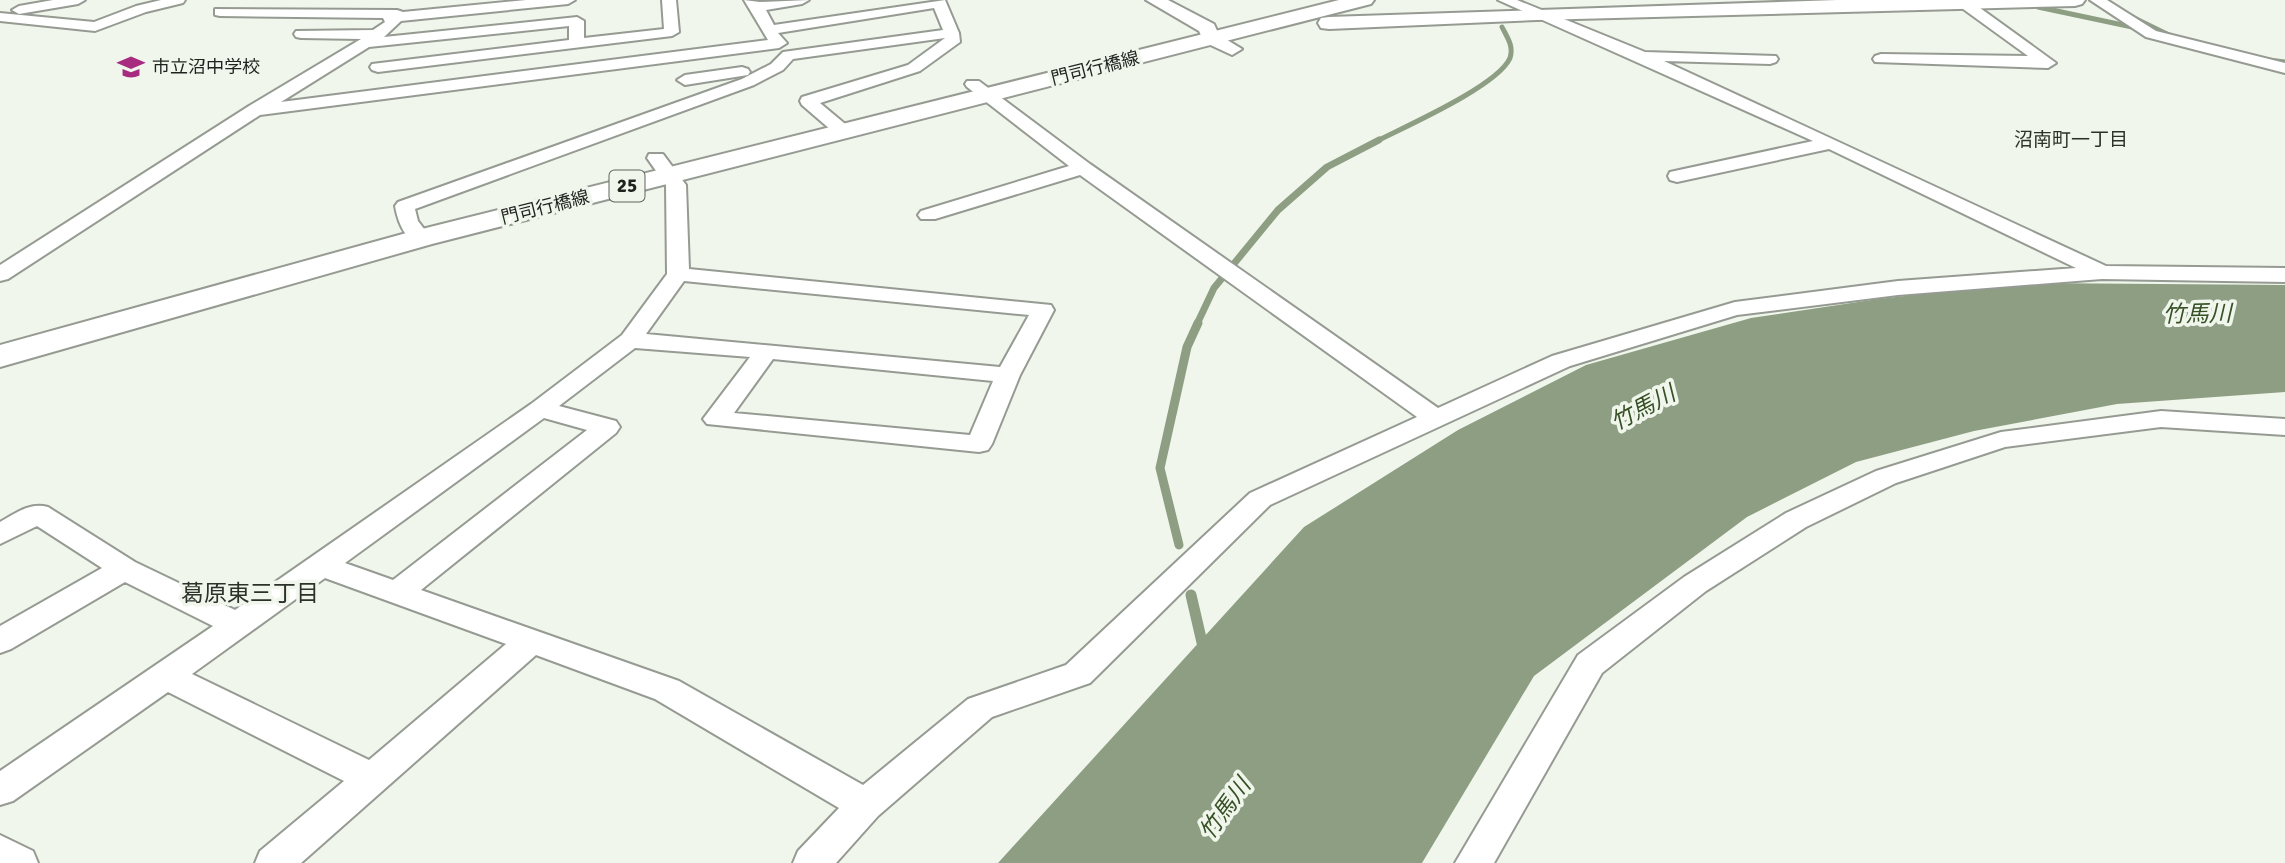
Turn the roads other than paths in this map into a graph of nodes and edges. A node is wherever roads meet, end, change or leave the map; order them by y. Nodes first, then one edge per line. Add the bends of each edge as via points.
1 (78, 0) edge
2 (178, 0) edge
3 (423, 0) edge
4 (568, 0) edge
5 (576, 0) edge
6 (669, 0) edge
7 (802, 0) edge
8 (1155, 0) edge
9 (1505, 0) edge
10 (2075, 0) edge
11 (2097, 0) edge
12 (938, 1) edge
13 (1938, 1) edge
14 (1330, 3) edge
15 (1847, 3) edge
16 (1964, 3) junction
17 (755, 4) edge
18 (1364, 11) edge
19 (220, 12) dead end
20 (1537, 14) junction
21 (0, 15) edge
22 (394, 16) junction
23 (578, 20) junction
24 (1256, 26) junction
25 (767, 30) junction
26 (952, 33) junction
27 (300, 34) dead end
28 (460, 34) junction
29 (372, 39) junction
30 (1216, 39) junction
31 (576, 44) junction
32 (781, 55) junction
33 (1638, 55) junction
34 (453, 58) junction
35 (1770, 59) dead end
36 (1881, 59) dead end
37 (378, 67) dead end
38 (2285, 68) edge
39 (685, 80) dead end
40 (981, 90) junction
41 (255, 110) junction
42 (837, 126) junction
43 (1831, 143) junction
44 (663, 167) junction
45 (1083, 168) junction
46 (1677, 176) dead end
47 (928, 215) dead end
48 (415, 230) junction
49 (2102, 272) junction
50 (0, 274) edge
51 (678, 274) junction
52 (2285, 275) edge
53 (0, 334) edge
54 (630, 340) junction
55 (768, 351) junction
56 (0, 356) edge
57 (1008, 375) junction
58 (540, 409) junction
59 (1437, 419) junction
60 (2285, 427) edge
61 (0, 534) edge
62 (321, 565) junction
63 (124, 569) junction
64 (397, 593) junction
65 (238, 625) junction
66 (0, 641) edge
67 (531, 641) junction
68 (166, 676) junction
69 (6, 777) edge
70 (372, 778) junction
71 (865, 805) junction
72 (0, 851) edge
73 (19, 863) edge
74 (274, 863) edge
75 (812, 863) edge
76 (1474, 863) edge

1 - 21 street
2 - 21 street via 95,27
3 - 22 street
4 - 22 street
5 - 23 street
6 - 31 street via 672,32
7 - 17 street
8 - 30 street
9 - 20 street
10 - 16 main road, 門司行橋線 / 25
11 - 38 street via 2151,34
12 - 25 street
12 - 26 street
13 - 15 main road, 門司行橋線 / 25
13 - 16 main road, 門司行橋線 / 25
14 - 18 main road via 1350,16
14 - 24 main road, 門司行橋線 / 25
14 - 30 main road, 門司行橋線 / 25
15 - 20 main road, 門司行橋線 / 25
16 - 36 street via 2051,65
17 - 25 street
18 - 20 main road, 門司行橋線 / 25
18 - 24 main road, 門司行橋線 / 25
19 - 22 street
20 - 33 street
22 - 29 street via 394,22
23 - 28 street
23 - 31 street
24 - 30 main road, 門司行橋線 / 25
25 - 32 street
26 - 32 street
26 - 42 street via 952,42 914,68 808,101
27 - 29 street
28 - 29 street
28 - 34 street
29 - 41 street
30 - 40 main road, 門司行橋線 / 25
31 - 34 street
32 - 39 street
32 - 41 street
32 - 48 street via 748,82 405,206
33 - 35 street
33 - 43 street
34 - 37 street
40 - 42 main road, 門司行橋線 / 25
40 - 45 street
41 - 50 street
42 - 44 main road, 門司行橋線 / 25
43 - 46 street
43 - 49 street
44 - 48 main road, 門司行橋線 / 25
44 - 51 street via 676,185
45 - 47 street
45 - 59 street
48 - 53 main road, 門司行橋線 / 25
48 - 56 main road, 門司行橋線 / 25
49 - 52 street
49 - 59 street via 1898,288 1735,309 1561,361
51 - 54 street
51 - 57 street via 1042,310
54 - 55 street
54 - 58 street
55 - 57 street
55 - 57 street via 716,419 979,443
58 - 62 street
58 - 64 street via 607,426
59 - 71 street via 1260,499 1077,674 980,708
60 - 76 street via 2161,419 2001,440 1886,477 1796,520 1695,584 1590,664
61 - 63 street via 38,513
62 - 64 street
62 - 65 street
63 - 65 street
63 - 66 street
64 - 67 street
65 - 68 street
67 - 70 street
67 - 71 street via 667,690
68 - 69 street
68 - 70 street
70 - 74 street
71 - 75 street
72 - 73 street

